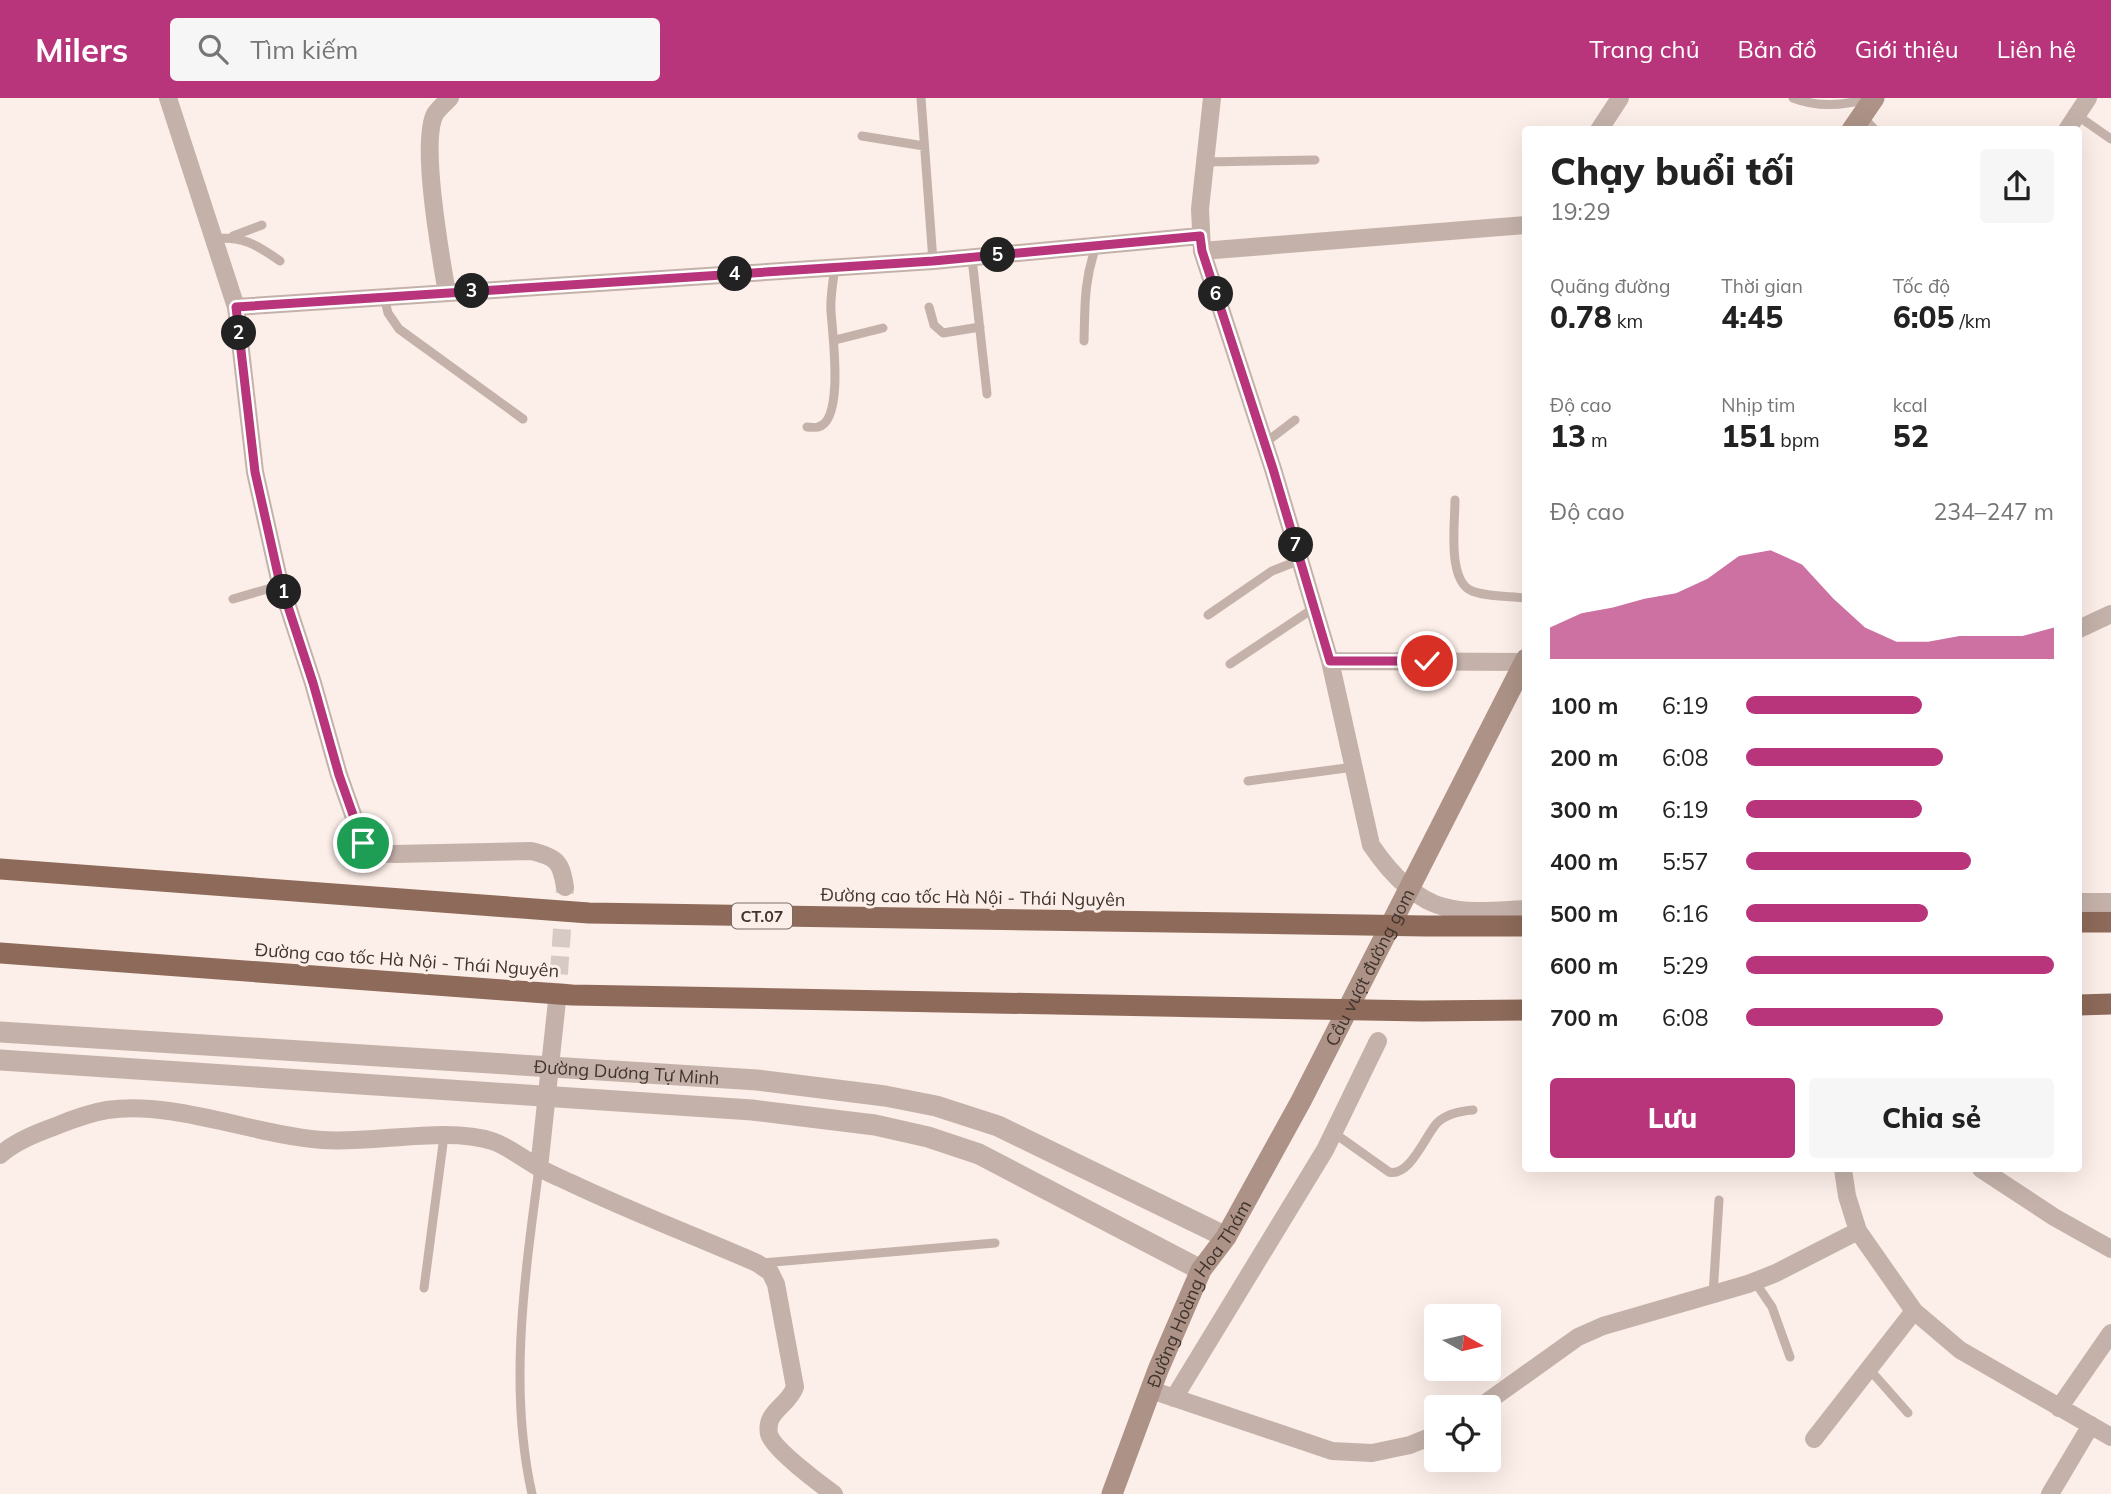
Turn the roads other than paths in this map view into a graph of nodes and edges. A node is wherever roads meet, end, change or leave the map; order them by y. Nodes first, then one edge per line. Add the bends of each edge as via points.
1 (168, 98) edge
2 (450, 98) edge
3 (921, 98) edge
4 (1212, 98) edge
5 (1620, 98) edge
6 (1793, 98) edge
7 (1874, 98) edge
8 (2088, 98) edge
9 (2072, 123) edge
10 (1863, 125) edge
11 (1602, 126) edge
12 (2082, 127) edge
13 (862, 136) dead end
14 (2111, 139) edge
15 (924, 146) junction
16 (1315, 160) dead end
17 (1205, 162) junction
18 (262, 225) dead end
19 (1522, 225) edge
20 (233, 236) junction
21 (213, 239) junction
22 (1201, 244) junction
23 (1096, 246) junction
24 (972, 257) junction
25 (280, 261) dead end
26 (933, 261) junction
27 (835, 267) junction
28 (447, 293) junction
29 (384, 297) junction
30 (236, 307) junction
31 (929, 307) dead end
32 (979, 327) junction
33 (883, 328) dead end
34 (835, 340) junction
35 (1084, 341) dead end
36 (987, 394) dead end
37 (523, 419) dead end
38 (1295, 420) dead end
39 (807, 427) dead end
40 (1265, 443) junction
41 (1455, 500) dead end
42 (1300, 560) junction
43 (281, 585) junction
44 (1522, 598) edge
45 (233, 599) dead end
46 (1314, 608) junction
47 (1208, 614) dead end
48 (2111, 614) edge
49 (2082, 628) edge
50 (1330, 661) junction
51 (1522, 661) edge
52 (1230, 664) dead end
53 (1522, 667) edge
54 (1353, 767) junction
55 (1248, 781) dead end
56 (0, 869) edge
57 (565, 887) tunnel mouth
58 (2111, 901) edge
59 (2082, 902) edge
60 (1522, 909) edge
61 (2082, 922) edge
62 (2111, 922) edge
63 (1522, 926) edge
64 (0, 953) edge
65 (557, 1001) tunnel mouth
66 (2111, 1004) edge
67 (2082, 1005) edge
68 (1522, 1010) edge
69 (0, 1032) edge
70 (1378, 1041) dead end
71 (0, 1060) edge
72 (550, 1066) junction
73 (547, 1097) junction
74 (1301, 1101) joint
75 (1473, 1110) dead end
76 (1334, 1133) junction
77 (444, 1136) junction
78 (0, 1154) edge
79 (539, 1168) junction
80 (1843, 1172) edge
81 (1986, 1172) edge
82 (1719, 1200) dead end
83 (1858, 1231) junction
84 (1226, 1237) junction
85 (995, 1243) dead end
86 (2111, 1249) edge
87 (757, 1263) junction
88 (1201, 1270) junction
89 (1755, 1282) junction
90 (424, 1288) dead end
91 (1713, 1295) junction
92 (1914, 1311) junction
93 (2111, 1333) edge
94 (1790, 1357) dead end
95 (1870, 1370) junction
96 (1151, 1390) junction
97 (1497, 1395) edge
98 (1174, 1398) junction
99 (2059, 1408) junction
100 (1908, 1413) dead end
101 (2091, 1425) junction
102 (2111, 1437) edge
103 (1424, 1439) edge
104 (1814, 1439) dead end
105 (532, 1494) edge
106 (834, 1494) edge
107 (1112, 1494) edge
108 (2050, 1494) edge

1 - 21 street
2 - 28 street via 436,113 430,153
3 - 15 lane
4 - 17 street
5 - 11 street
6 - 7 lane via 1837,106
7 - 10 main road
8 - 9 street
12 - 14 lane
13 - 15 lane
15 - 26 lane
16 - 17 lane
17 - 22 street
18 - 20 lane
19 - 22 street
20 - 21 lane
20 - 25 lane
21 - 30 street
22 - 23 street
22 - 40 street
23 - 24 street
23 - 35 lane via 1087,270
24 - 26 street
24 - 32 lane
26 - 27 street
27 - 28 street
27 - 34 lane via 831,308
28 - 29 street
29 - 30 street
29 - 37 lane via 399,329
30 - 43 street via 255,472
31 - 32 lane via 934,326 943,333
32 - 36 lane
33 - 34 lane
34 - 39 lane via 836,383 828,417 818,428
38 - 40 lane
40 - 42 street
41 - 44 lane via 1455,570 1461,584 1473,592
42 - 46 street
42 - 47 lane via 1272,571
43 - 45 lane
43 - 57 street via 339,775 368,850 395,855 531,851 557,861
46 - 50 street
46 - 52 lane
48 - 49 street
50 - 51 street
50 - 54 street
53 - 74 main road, Cầu vượt đường gom
54 - 55 lane
54 - 60 street via 1371,845 1406,885 1442,907
56 - 63 highway, Đường cao tốc Hà Nội - Thái Nguyên / CT.07 via 589,913
58 - 59 street
61 - 62 highway
64 - 68 highway, Đường cao tốc Hà Nội - Thái Nguyên via 572,995
65 - 72 street
66 - 67 highway
69 - 72 street, Đường Dương Tự Minh
70 - 76 street
71 - 73 street, Đường Dương Tự Minh
72 - 73 street
72 - 84 street, Đường Dương Tự Minh via 757,1080 936,1106 998,1126
73 - 79 street
73 - 88 street, Đường Dương Tự Minh via 752,1110 875,1125 928,1137 979,1154
74 - 84 main road, Đường Hoàng Hoa Thám
75 - 76 lane via 1446,1116 1416,1156 1394,1173
76 - 98 street
77 - 78 street via 323,1140 184,1114 109,1110 34,1134
77 - 79 street via 492,1141
77 - 90 lane
79 - 87 street
79 - 105 lane via 520,1364 525,1463
80 - 83 street
81 - 86 street
82 - 91 lane
83 - 89 street
83 - 92 street
84 - 88 main road, Đường Hoàng Hoa Thám
85 - 87 lane
87 - 106 street via 770,1272 776,1284 795,1387 771,1418 769,1436
88 - 96 main road, Đường Hoàng Hoa Thám
89 - 91 street
89 - 94 lane via 1772,1307
91 - 97 street via 1578,1337
92 - 95 street
92 - 99 street via 1960,1350
93 - 99 street
95 - 100 lane
95 - 104 street
96 - 98 street
96 - 107 main road, Đường Hoàng Hoa Thám
98 - 103 street via 1332,1451 1372,1453
99 - 101 street
101 - 102 street
101 - 108 street

